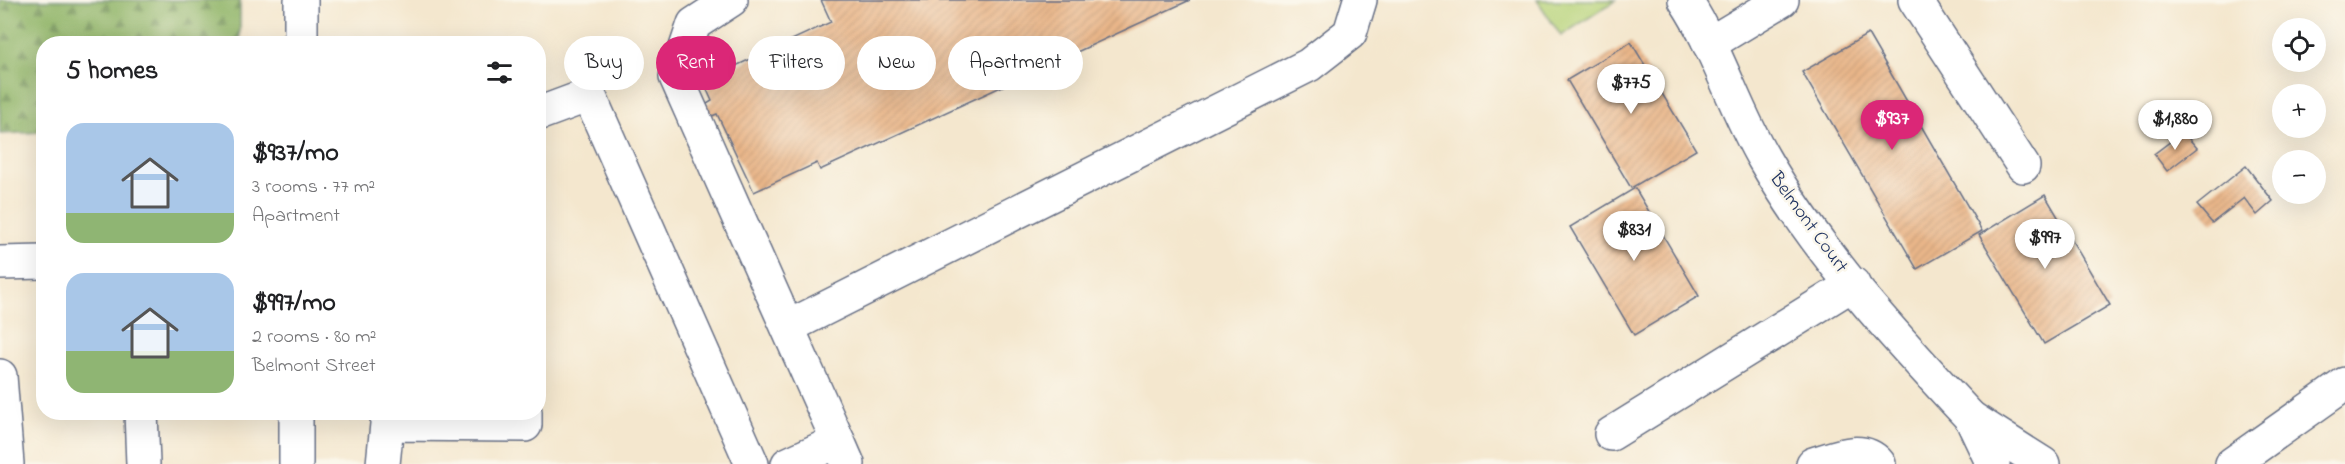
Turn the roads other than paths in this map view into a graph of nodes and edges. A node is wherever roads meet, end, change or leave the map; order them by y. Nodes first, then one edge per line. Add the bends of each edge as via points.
1 (301, 0) edge
2 (731, 0) edge
3 (1360, 0) edge
4 (1685, 0) edge
5 (1782, 0) edge
6 (1916, 0) edge
7 (301, 36) edge
8 (1709, 44) junction
9 (546, 111) edge
10 (2023, 166) dead end
11 (36, 262) edge
12 (0, 263) edge
13 (1853, 284) junction
14 (788, 327) junction
15 (0, 376) edge
16 (2345, 384) edge
17 (1971, 418) junction
18 (141, 420) edge
19 (296, 420) edge
20 (525, 420) edge
21 (1611, 434) dead end
22 (843, 453) edge
23 (7, 464) edge
24 (143, 464) edge
25 (296, 464) edge
26 (383, 464) edge
27 (752, 464) edge
28 (788, 464) edge
29 (1813, 464) edge
30 (1879, 464) edge
31 (1993, 464) edge
32 (2043, 464) edge
33 (2232, 464) edge

1 - 7 main road
2 - 14 main road via 694,24 676,77
3 - 14 main road via 1350,33 1309,65
4 - 8 main road, Belmont Court
5 - 8 main road
6 - 10 main road
8 - 13 main road, Belmont Court via 1763,158 1794,208
9 - 27 main road via 589,95
11 - 12 main road
13 - 17 main road, Belmont Court
13 - 21 main road
14 - 22 main road
15 - 23 main road
16 - 33 main road
17 - 31 main road, Belmont Court
17 - 32 main road, Belmont Court
18 - 24 main road
19 - 25 main road
20 - 26 main road via 525,425 387,424
22 - 28 main road
29 - 30 main road via 1858,452

